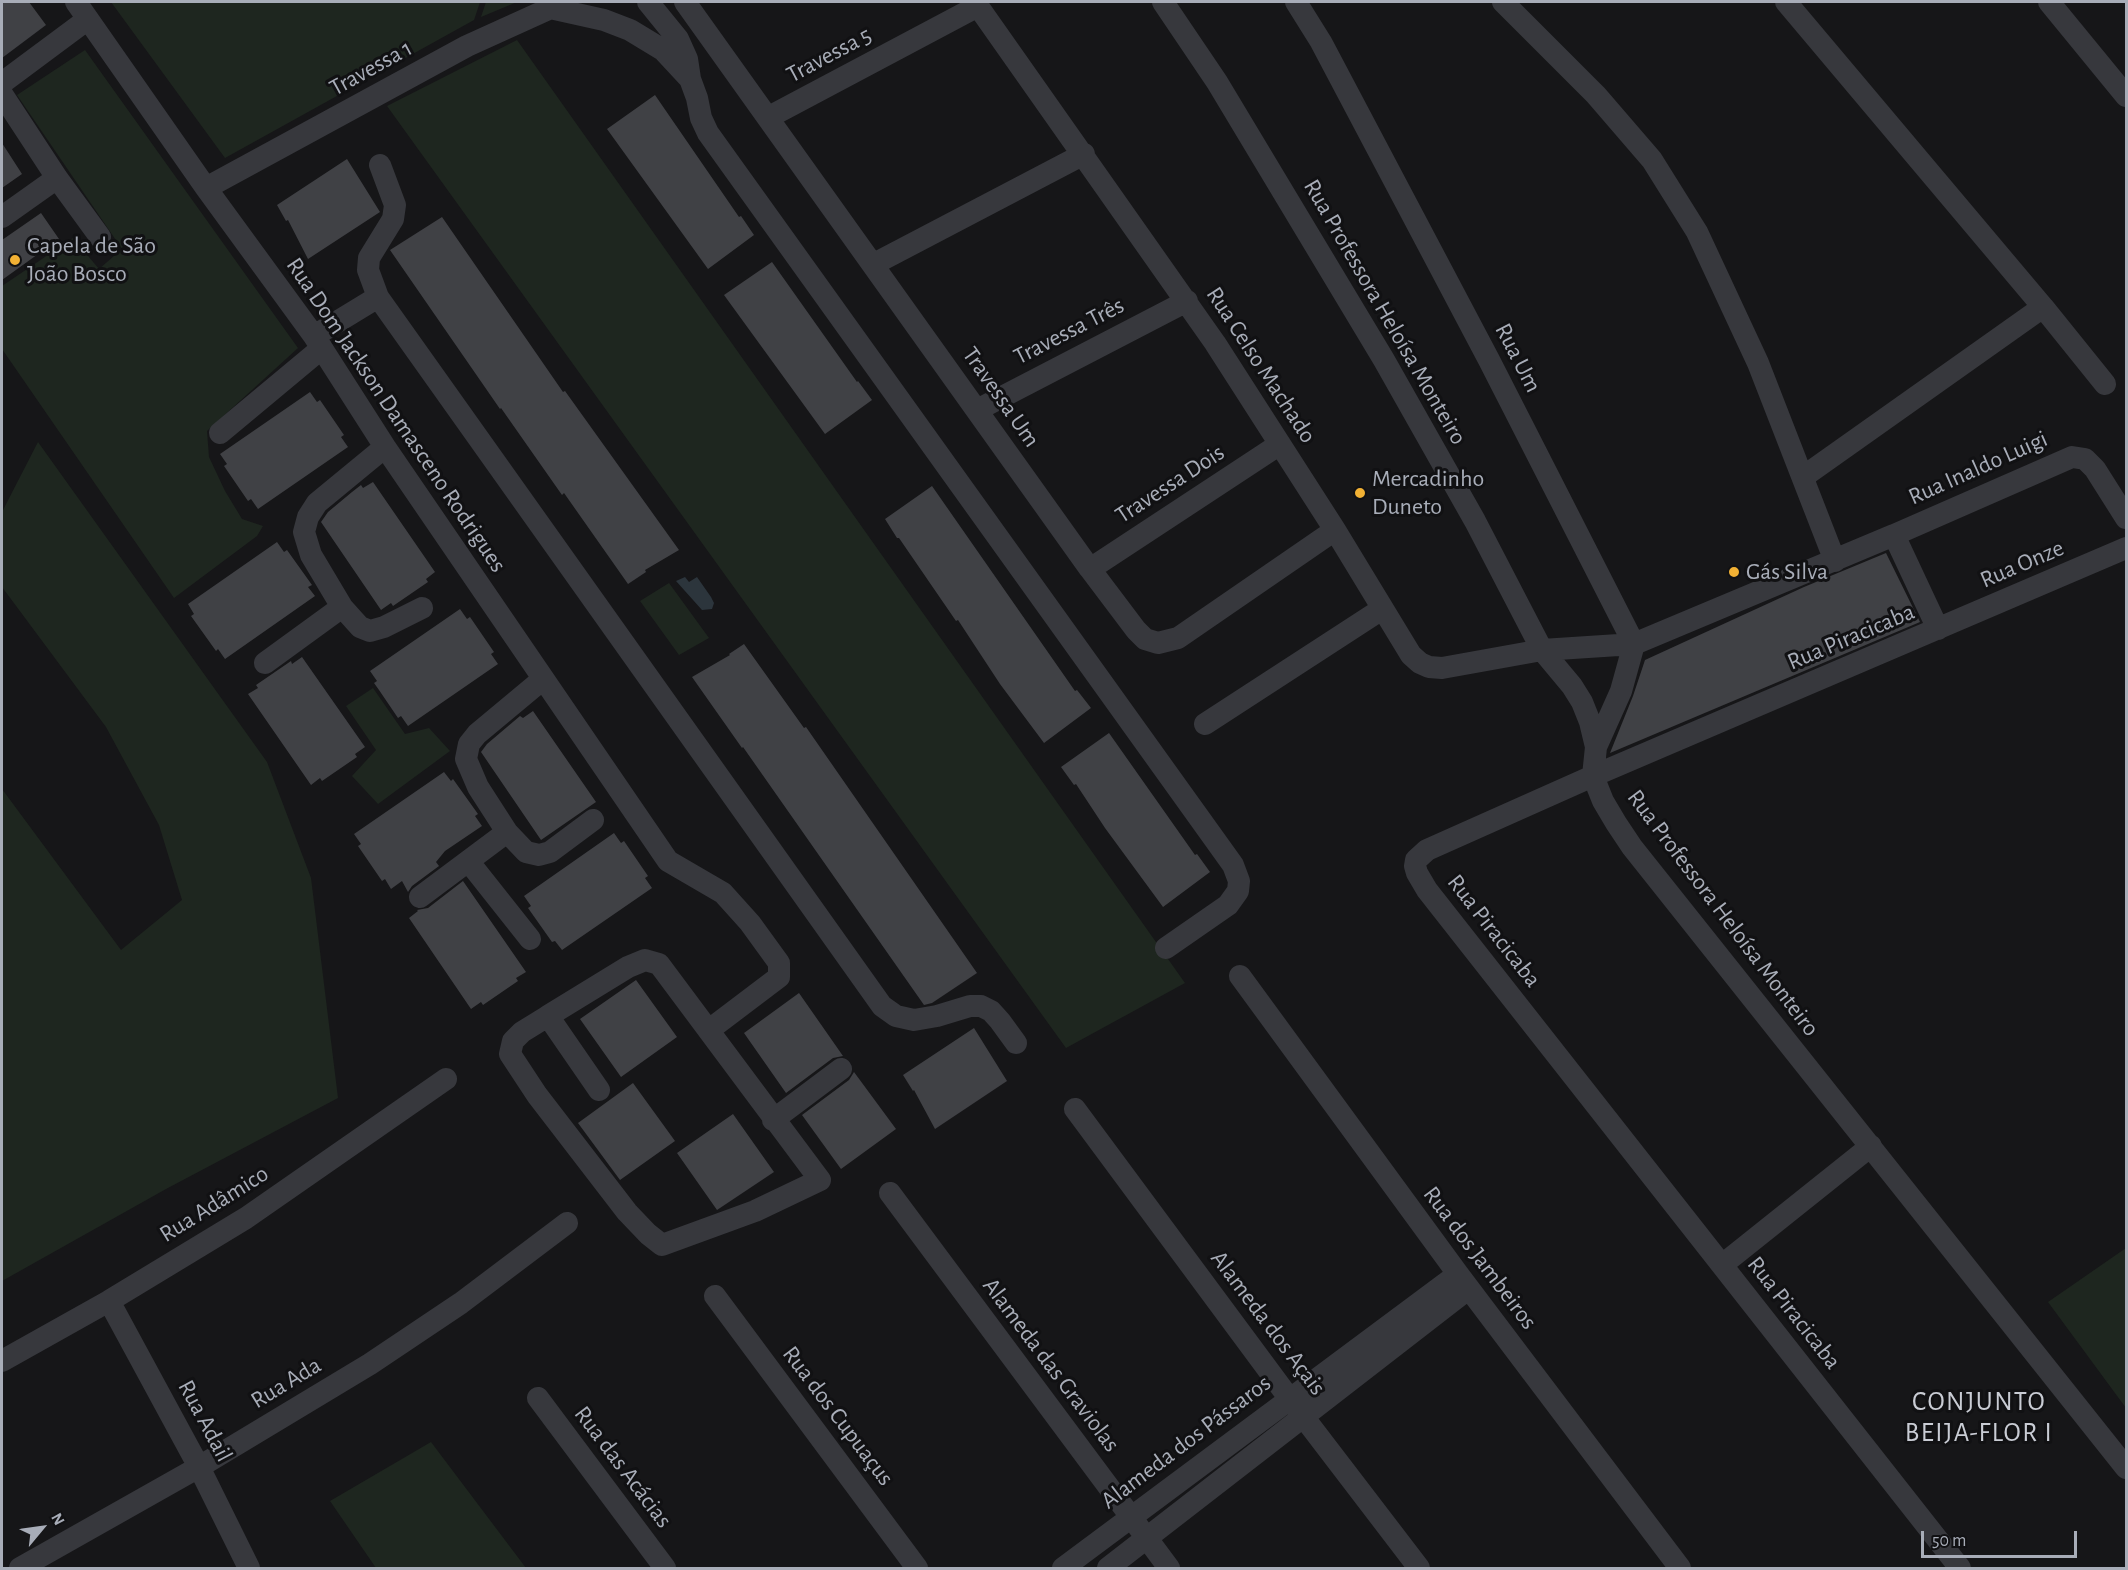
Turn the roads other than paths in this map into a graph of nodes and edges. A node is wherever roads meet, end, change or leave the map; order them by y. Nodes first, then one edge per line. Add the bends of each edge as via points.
1 (648, 2) edge
2 (1163, 2) edge
3 (1296, 2) edge
4 (1503, 2) edge
5 (1786, 2) edge
6 (2049, 2) edge
7 (689, 3) edge
8 (977, 4) edge
9 (557, 5) edge
10 (82, 10) edge
11 (690, 79) junction
12 (2, 83) edge
13 (2, 94) edge
14 (2127, 96) edge
15 (769, 117) junction
16 (1084, 153) junction
17 (380, 165) dead end
18 (57, 178) junction
19 (206, 188) junction
20 (2, 217) edge
21 (100, 237) dead end
22 (874, 264) junction
23 (378, 297) junction
24 (1187, 301) junction
25 (2043, 306) junction
26 (318, 342) junction
27 (2105, 384) dead end
28 (977, 410) junction
29 (220, 432) dead end
30 (1280, 444) junction
31 (385, 447) junction
32 (1803, 477) junction
33 (2127, 518) edge
34 (1335, 530) junction
35 (1890, 536) junction
36 (2127, 548) edge
37 (1835, 561) junction
38 (1090, 569) junction
39 (342, 607) junction
40 (422, 608) dead end
41 (1382, 609) junction
42 (1938, 629) junction
43 (1634, 644) junction
44 (1542, 650) junction
45 (265, 663) dead end
46 (543, 679) junction
47 (1205, 724) dead end
48 (1596, 747) junction
49 (1593, 776) junction
50 (593, 820) dead end
51 (507, 832) junction
52 (469, 862) junction
53 (420, 897) dead end
54 (530, 939) dead end
55 (1166, 948) dead end
56 (1240, 976) dead end
57 (548, 1016) junction
58 (709, 1030) junction
59 (1016, 1043) dead end
60 (841, 1069) dead end
61 (446, 1079) dead end
62 (599, 1090) dead end
63 (1076, 1109) dead end
64 (773, 1120) junction
65 (1871, 1146) junction
66 (890, 1193) dead end
67 (567, 1223) dead end
68 (1722, 1265) junction
69 (1463, 1282) junction
70 (715, 1296) dead end
71 (109, 1300) junction
72 (2, 1361) edge
73 (538, 1398) dead end
74 (1289, 1398) junction
75 (1305, 1417) junction
76 (199, 1467) junction
77 (2127, 1468) edge
78 (1130, 1518) junction
79 (1147, 1539) junction
80 (20, 1569) edge
81 (249, 1569) edge
82 (664, 1569) edge
83 (917, 1569) edge
84 (1064, 1569) edge
85 (1108, 1569) edge
86 (1169, 1569) edge
87 (1419, 1569) edge
88 (1680, 1569) edge
89 (1960, 1569) edge

1 - 11 street via 678,39
2 - 44 street, Rua Professora Heloísa Monteiro via 1216,82 1384,360
3 - 43 street, Rua Um via 1322,42
4 - 32 street via 1596,95 1652,160 1692,223 1758,363
5 - 25 street
6 - 14 street
7 - 15 street, Travessa Um
8 - 15 street, Travessa 5
8 - 16 street, Rua Celso Machado
9 - 11 street via 630,30 663,50
9 - 19 street, Travessa 1 via 467,46
10 - 12 street
10 - 19 street, Rua Dom Jackson Damasceno Rodrigues
11 - 55 street via 708,133 1233,865 1238,891 1228,905
13 - 18 street
15 - 22 street, Travessa Um
16 - 22 street
16 - 24 street, Rua Celso Machado
17 - 23 street via 395,205 393,219 369,258 368,270
18 - 20 street
18 - 21 street
19 - 26 street, Rua Dom Jackson Damasceno Rodrigues
22 - 28 street, Travessa Um
23 - 26 street
23 - 59 street via 882,1006 896,1016 914,1020 981,1006 991,1011
24 - 28 street, Travessa Três
24 - 30 street, Rua Celso Machado
25 - 27 street
25 - 32 street
26 - 29 street
26 - 31 street, Rua Dom Jackson Damasceno Rodrigues
28 - 38 street, Travessa Um
30 - 34 street, Rua Celso Machado
30 - 38 street, Travessa Dois
31 - 39 street via 317,503 306,524 304,532 311,555
31 - 46 street, Rua Dom Jackson Damasceno Rodrigues
32 - 37 street
33 - 35 street, Rua Inaldo Luigi via 2095,468 2085,459 2072,457
34 - 38 street, Travessa Um via 1178,638 1158,643 1145,639 1136,630
34 - 41 street, Rua Celso Machado
35 - 37 street, Rua Inaldo Luigi
35 - 42 street, Rua Piracicaba
36 - 42 street, Rua Onze
37 - 43 street, Rua Inaldo Luigi
39 - 40 street via 360,627 370,631
39 - 45 street
41 - 44 street, Rua Celso Machado via 1411,655 1429,667
41 - 47 street
42 - 49 street, Rua Piracicaba
43 - 44 street, Rua Inaldo Luigi
43 - 48 street via 1621,691
44 - 48 street, Rua Professora Heloísa Monteiro via 1582,702
46 - 51 street via 469,744 466,759 478,787
46 - 58 street, Rua Dom Jackson Damasceno Rodrigues via 668,861 723,893 779,963 779,977
48 - 49 street, Rua Professora Heloísa Monteiro
49 - 65 street, Rua Professora Heloísa Monteiro via 1603,801 1632,847
49 - 68 street, Rua Piracicaba via 1426,850 1416,861 1417,873 1427,891
50 - 51 street via 539,855 526,852
51 - 52 street
52 - 53 street
52 - 54 street
56 - 69 street, Rua dos Jambeiros
57 - 58 street via 645,960 659,964
57 - 62 street
57 - 64 street via 522,1032 513,1041 510,1054 598,1175 648,1234 663,1245 756,1211 820,1180
58 - 64 street
60 - 64 street
61 - 71 street, Rua Adâmico via 246,1218
63 - 74 street, Alameda dos Açais
65 - 68 street
65 - 77 street, Rua Professora Heloísa Monteiro
66 - 78 street, Alameda das Graviolas
67 - 76 street, Rua Ada via 461,1304
68 - 89 street, Rua Piracicaba
69 - 74 street, Alameda dos Pássaros
69 - 75 street
69 - 88 street, Rua dos Jambeiros
70 - 83 street, Rua dos Cupuaçus
71 - 72 street, Rua Adâmico
71 - 76 street, Rua Adail
73 - 82 street, Rua das Acácias
74 - 75 street, Alameda dos Açais
74 - 78 street, Alameda dos Pássaros
75 - 79 street
75 - 87 street, Alameda dos Açais
76 - 80 street, Rua Ada
76 - 81 street, Rua Adail
78 - 79 street, Alameda das Graviolas
78 - 84 street, Alameda dos Pássaros
79 - 85 street
79 - 86 street, Alameda das Graviolas

